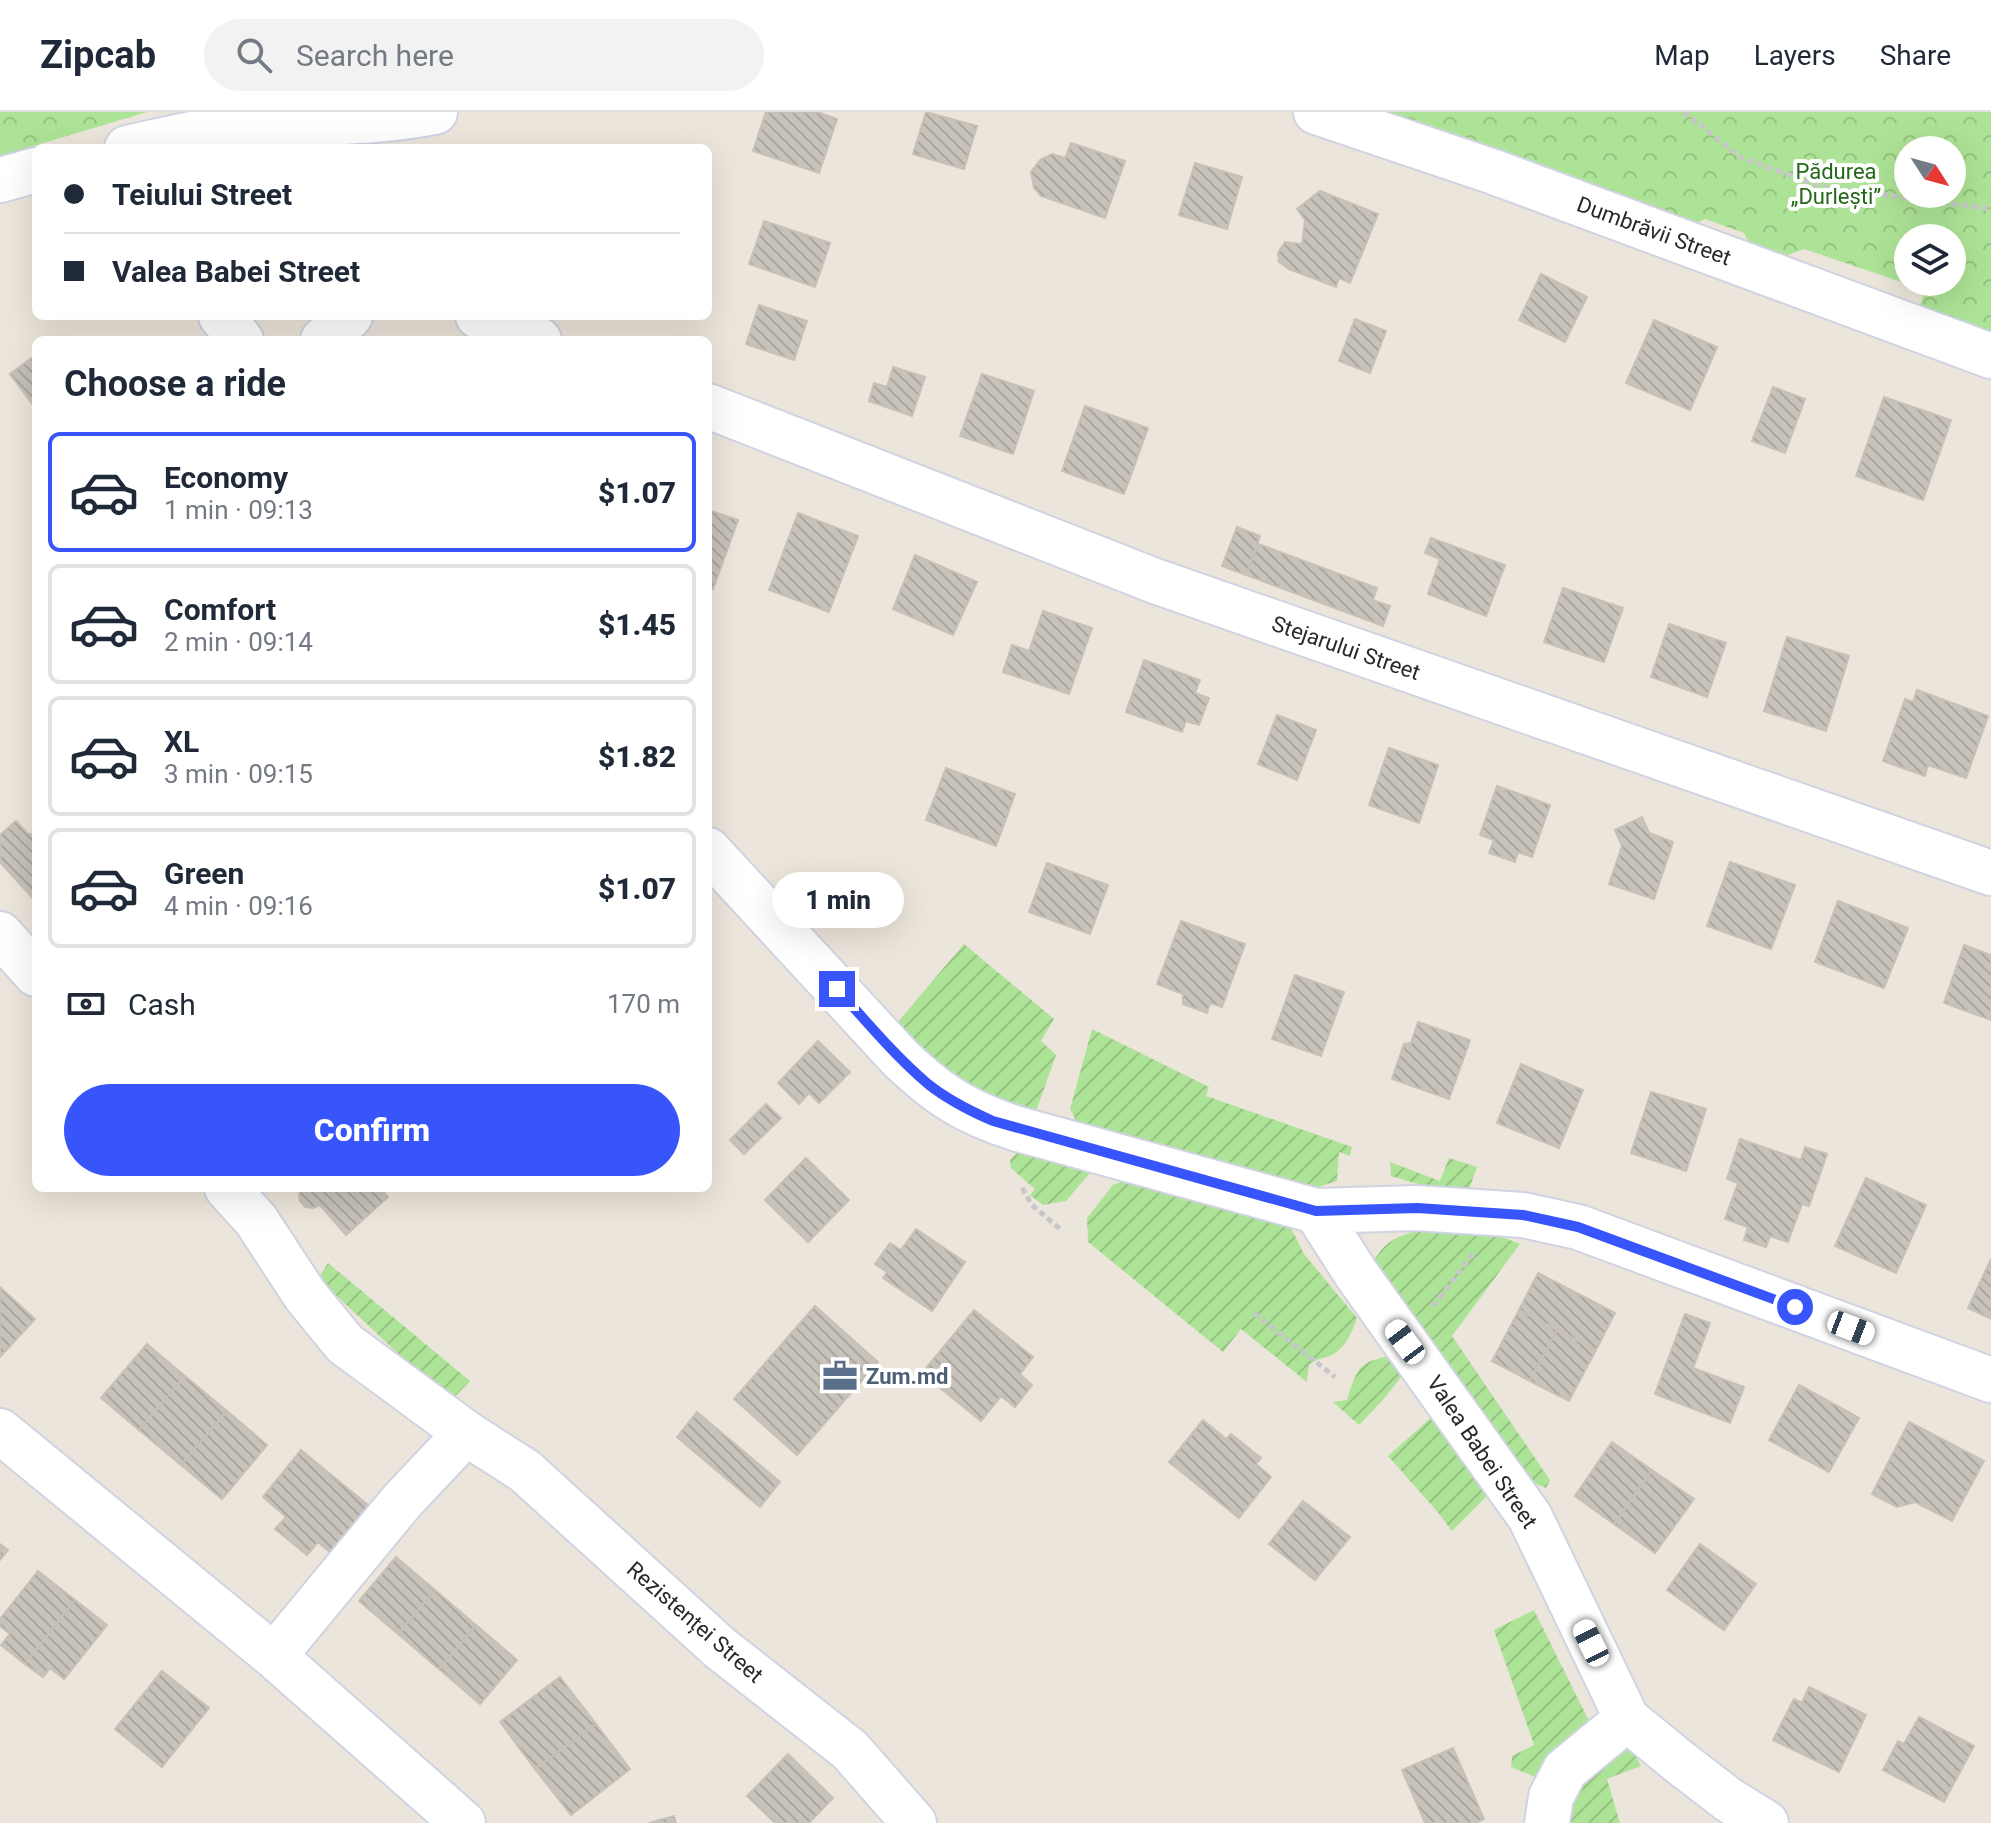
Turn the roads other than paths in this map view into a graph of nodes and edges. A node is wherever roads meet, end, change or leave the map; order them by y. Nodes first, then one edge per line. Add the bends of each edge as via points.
1 (435, 112) edge
2 (1316, 112) edge
3 (147, 144) edge
4 (32, 171) edge
5 (0, 180) edge
6 (224, 320) edge
7 (346, 320) edge
8 (488, 320) edge
9 (238, 336) edge
10 (328, 336) edge
11 (529, 336) edge
12 (1991, 356) edge
13 (712, 408) edge
14 (712, 854) edge
15 (1991, 873) edge
16 (0, 934) edge
17 (32, 970) edge
18 (231, 1192) edge
19 (1316, 1211) junction
20 (1991, 1380) edge
21 (0, 1431) edge
22 (466, 1433) junction
23 (274, 1656) junction
24 (1627, 1719) junction
25 (463, 1823) edge
26 (914, 1823) edge
27 (1547, 1823) edge
28 (1766, 1823) edge

1 - 3 street via 228,128
2 - 12 street, Dumbrăvii Street via 1494,172
4 - 5 street
6 - 9 street
7 - 10 street
8 - 11 street
13 - 15 street, Stejarului Street via 1155,581
14 - 19 street via 901,1059 962,1107 1018,1129
16 - 17 street
18 - 22 street, Rezistenței Street via 345,1344
19 - 20 street via 1417,1208 1523,1215 1578,1227
19 - 24 street, Valea Babei Street via 1530,1517
21 - 23 street
22 - 23 street via 402,1501
22 - 26 street, Rezistenței Street via 525,1471 720,1648 850,1750
23 - 25 street
24 - 27 street via 1565,1770 1551,1797
24 - 28 street

